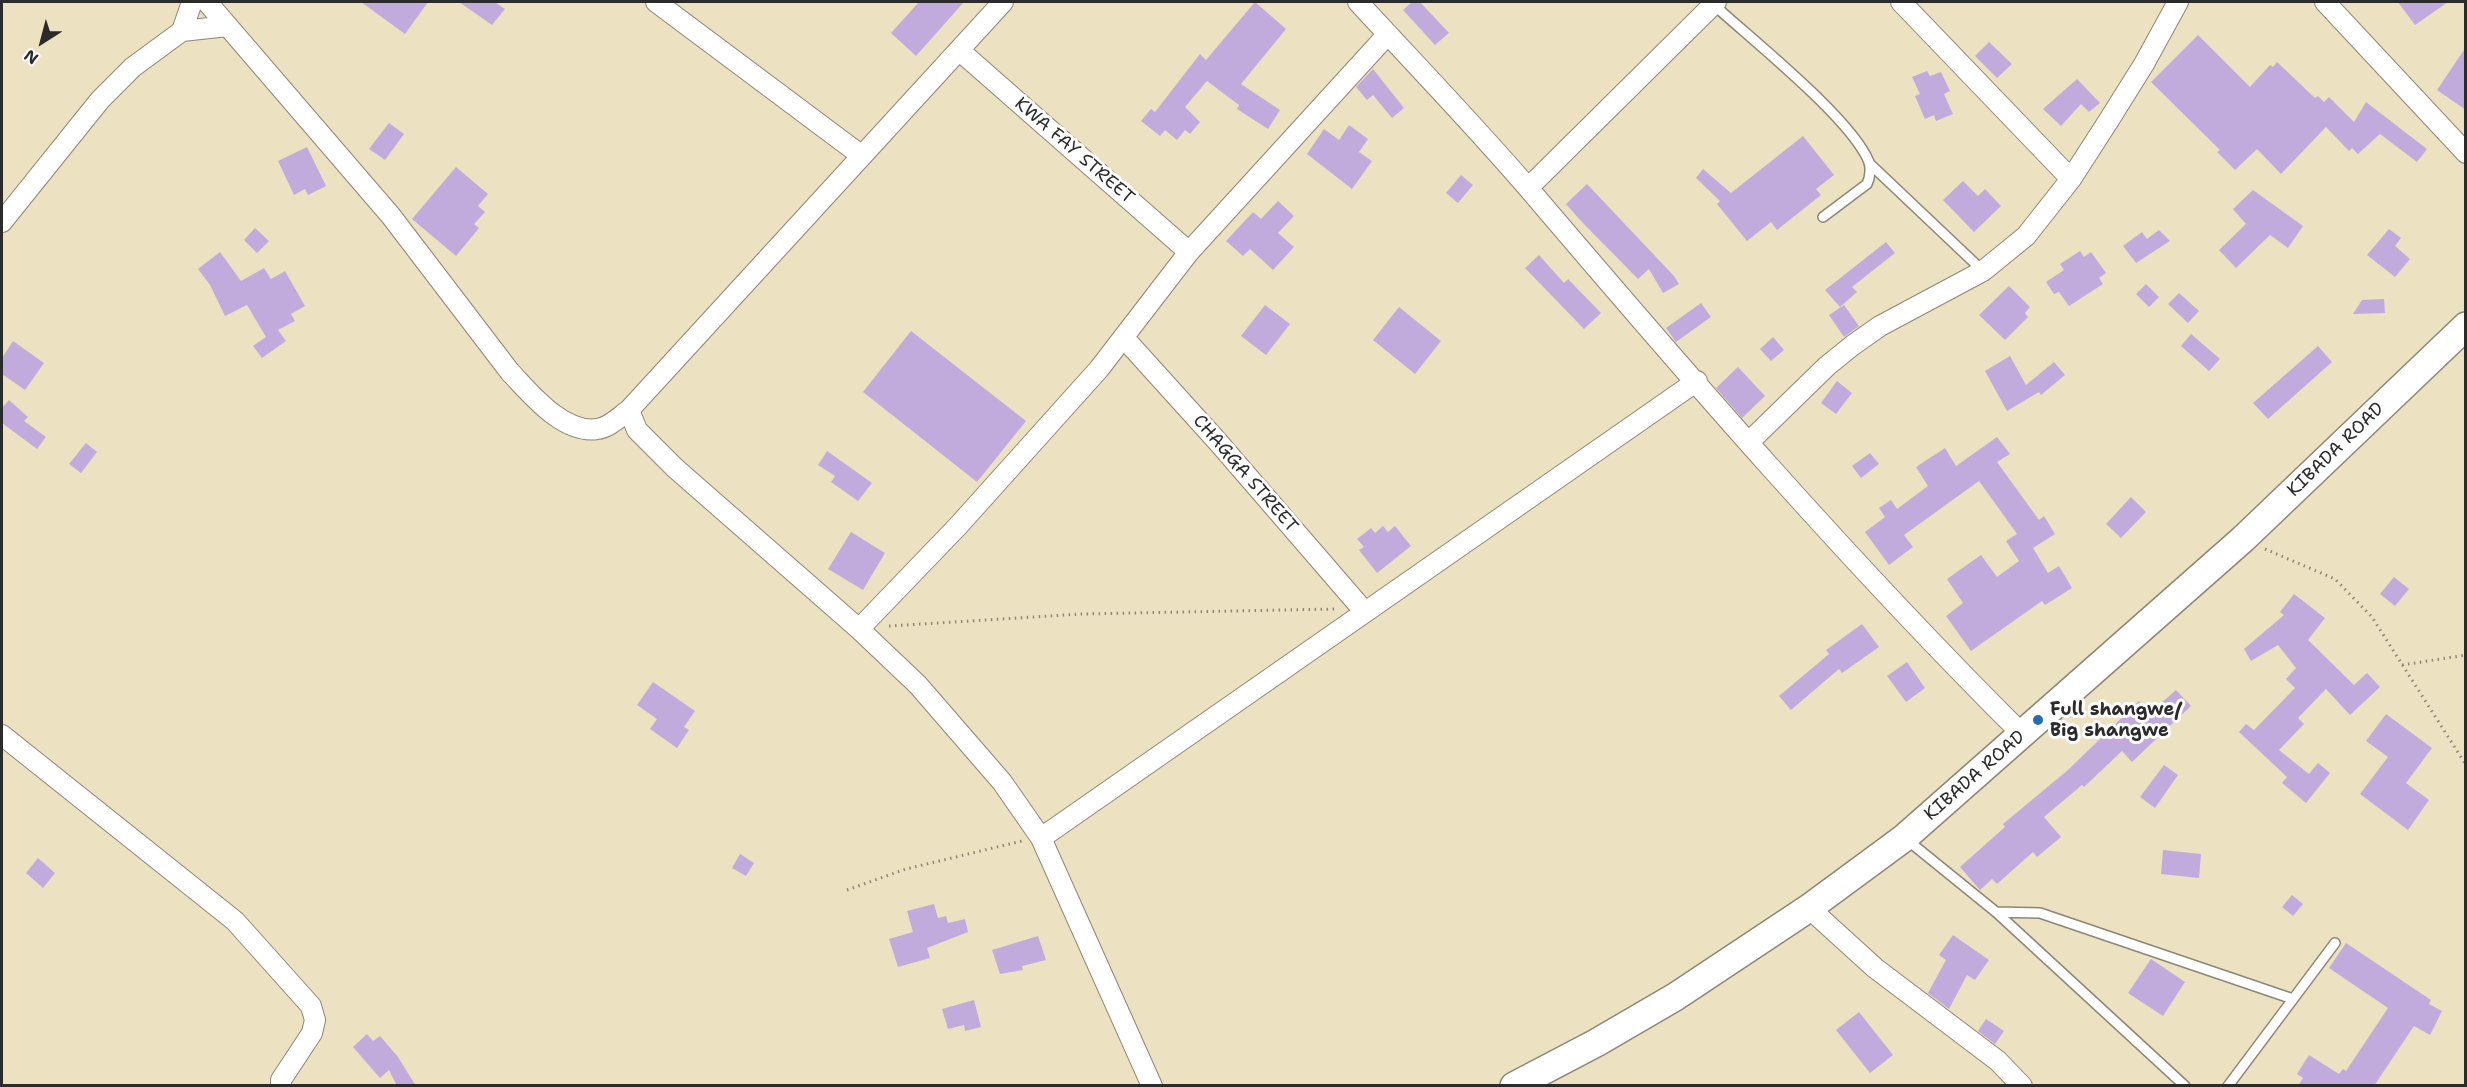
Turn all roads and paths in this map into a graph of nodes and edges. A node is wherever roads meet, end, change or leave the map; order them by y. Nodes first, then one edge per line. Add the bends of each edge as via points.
1 (656, 2) edge
2 (1003, 2) edge
3 (1358, 2) edge
4 (1901, 2) edge
5 (2178, 2) edge
6 (2325, 2) edge
7 (209, 3) edge
8 (1708, 5) edge
9 (228, 26) junction
10 (182, 31) junction
11 (1388, 34) junction
12 (960, 51) junction
13 (2466, 153) edge
14 (862, 156) junction
15 (1869, 163) junction
16 (2071, 178) junction
17 (1528, 188) junction
18 (1823, 217) dead end
19 (2, 222) edge
20 (1189, 252) junction
21 (1983, 272) junction
22 (2466, 326) edge
23 (1124, 338) junction
24 (1697, 381) junction
25 (628, 410) junction
26 (1749, 442) junction
27 (2243, 539) junction
28 (1364, 611) junction
29 (859, 629) junction
30 (2466, 655) edge
31 (2401, 665) junction
32 (2, 735) edge
33 (2023, 735) junction
34 (2466, 765) edge
35 (1041, 838) junction
36 (1904, 838) junction
37 (847, 890) dead end
38 (1809, 908) junction
39 (1996, 912) junction
40 (2335, 943) dead end
41 (2293, 999) junction
42 (281, 1086) edge
43 (1152, 1086) edge
44 (1514, 1086) edge
45 (2022, 1086) edge
46 (2185, 1086) edge
47 (2228, 1086) edge

1 - 14 street
2 - 12 street
3 - 11 street
4 - 16 street
5 - 16 street via 2144,64
6 - 13 street
7 - 9 street
7 - 10 street
8 - 15 lane via 1822,104 1851,135
8 - 17 street
9 - 10 street
9 - 25 street via 391,216 510,372 533,396 560,419 596,430
10 - 19 street via 134,67 100,100
11 - 17 street
11 - 20 street
12 - 14 street
12 - 20 street, KWA FAY STREET
14 - 25 street
15 - 18 lane via 1867,184
15 - 21 lane
16 - 21 street via 2026,236
17 - 24 street
20 - 23 street
21 - 26 street via 1880,326 1853,345
22 - 27 main road, KIBADA ROAD
23 - 28 street, CHAGGA STREET
23 - 29 street via 958,526
24 - 26 street
24 - 28 street
25 - 29 street via 637,430 675,468
26 - 33 street via 1930,643
27 - 31 path via 2335,579 2372,616
27 - 33 main road, KIBADA ROAD
28 - 29 path via 1082,614
28 - 35 street
29 - 35 street via 965,737
30 - 31 path
31 - 34 path
32 - 42 street via 235,921 311,1006 315,1020 312,1033 280,1080
33 - 36 main road, KIBADA ROAD
35 - 37 path via 906,869
35 - 43 street
36 - 38 main road, KIBADA ROAD
36 - 39 lane
38 - 44 main road, KIBADA ROAD via 1675,997
38 - 45 street via 1875,968 1998,1061
39 - 41 lane via 2040,913
39 - 46 lane
40 - 41 lane
41 - 47 lane

